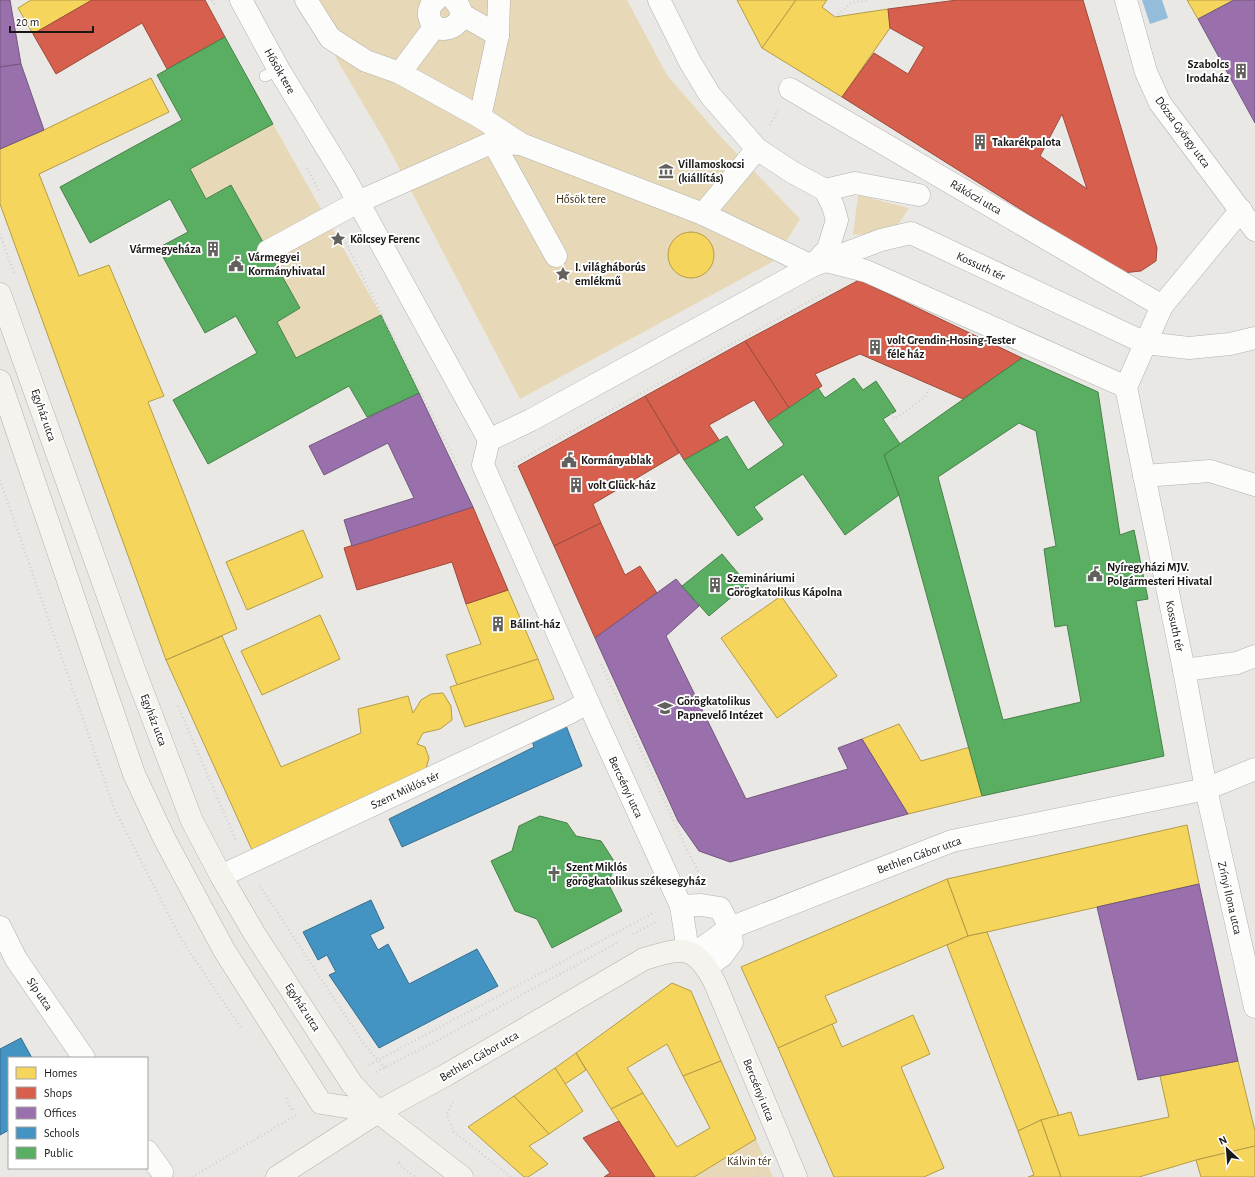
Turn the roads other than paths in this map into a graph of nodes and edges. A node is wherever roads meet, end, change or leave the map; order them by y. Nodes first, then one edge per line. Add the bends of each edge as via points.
1 (241, 0) edge
2 (306, 0) edge
3 (436, 0) edge
4 (499, 0) edge
5 (659, 0) edge
6 (1126, 0) edge
7 (457, 7) edge
8 (435, 26) junction
9 (498, 35) junction
10 (400, 73) junction
11 (790, 89) dead end
12 (480, 117) junction
13 (493, 142) junction
14 (521, 144) junction
15 (757, 149) junction
16 (825, 190) junction
17 (919, 195) dead end
18 (358, 202) junction
19 (1241, 210) junction
20 (703, 214) junction
21 (1255, 230) edge
22 (268, 251) dead end
23 (556, 256) dead end
24 (819, 264) junction
25 (0, 294) edge
26 (1162, 306) junction
27 (1255, 338) edge
28 (1145, 344) junction
29 (0, 381) edge
30 (1126, 387) junction
31 (489, 440) junction
32 (1144, 476) junction
33 (1255, 485) edge
34 (1255, 656) edge
35 (1184, 670) junction
36 (588, 702) junction
37 (1255, 770) edge
38 (1206, 789) junction
39 (221, 876) junction
40 (681, 906) junction
41 (0, 928) edge
42 (730, 928) junction
43 (696, 957) junction
44 (1255, 1007) edge
45 (83, 1057) edge
46 (378, 1112) junction
47 (148, 1152) edge
48 (162, 1172) dead end
49 (277, 1177) edge
50 (462, 1177) edge
51 (796, 1177) edge

1 - 18 street, Hősök tere via 272,73
2 - 10 street via 330,38 366,61
3 - 8 street via 429,10 430,20
4 - 9 street
5 - 15 street via 710,96
6 - 19 street, Dózsa György utca via 1146,72 1160,103
7 - 8 street via 460,19 453,27 443,29
7 - 9 street
8 - 10 street
9 - 12 street
10 - 12 street
11 - 26 street, Rákóczi utca
12 - 14 street
13 - 14 street
13 - 18 street
13 - 23 street
14 - 20 street
15 - 16 street
15 - 20 street
16 - 17 street via 855,183
16 - 24 street via 837,220 828,249
18 - 22 street
18 - 31 street, Hősök tere
19 - 21 street, Dózsa György utca
19 - 26 street
20 - 24 street
24 - 28 street, Kossuth tér via 881,240 911,233
24 - 30 street via 866,270
24 - 31 street via 531,420
25 - 39 street, Egyház utca via 134,669 192,821
26 - 28 street
27 - 28 street, Kossuth tér via 1230,344 1189,348
28 - 30 street
29 - 46 street, Egyház utca via 134,774 164,838 224,950 321,1103
30 - 32 street, Kossuth tér
31 - 36 street, Bercsényi utca via 483,465
32 - 33 street via 1210,471
32 - 35 street, Kossuth tér
34 - 35 street via 1237,663
35 - 38 street, Kossuth tér
36 - 39 street, Szent Miklós tér
36 - 40 street, Bercsényi utca
37 - 38 street
38 - 42 street, Bethlen Gábor utca via 952,841
38 - 44 street, Zrínyi Ilona utca
39 - 46 street, Egyház utca via 254,933 358,1076
40 - 42 street via 701,905 720,908
40 - 43 street, Bercsényi utca
41 - 45 street, Síp utca via 16,959
42 - 43 street via 732,942 722,956
43 - 46 street, Bethlen Gábor utca via 666,952 644,959
43 - 51 street, Bercsényi utca via 736,1032
46 - 49 street, Bethlen Gábor utca
46 - 50 street, Egyház utca
47 - 48 street

